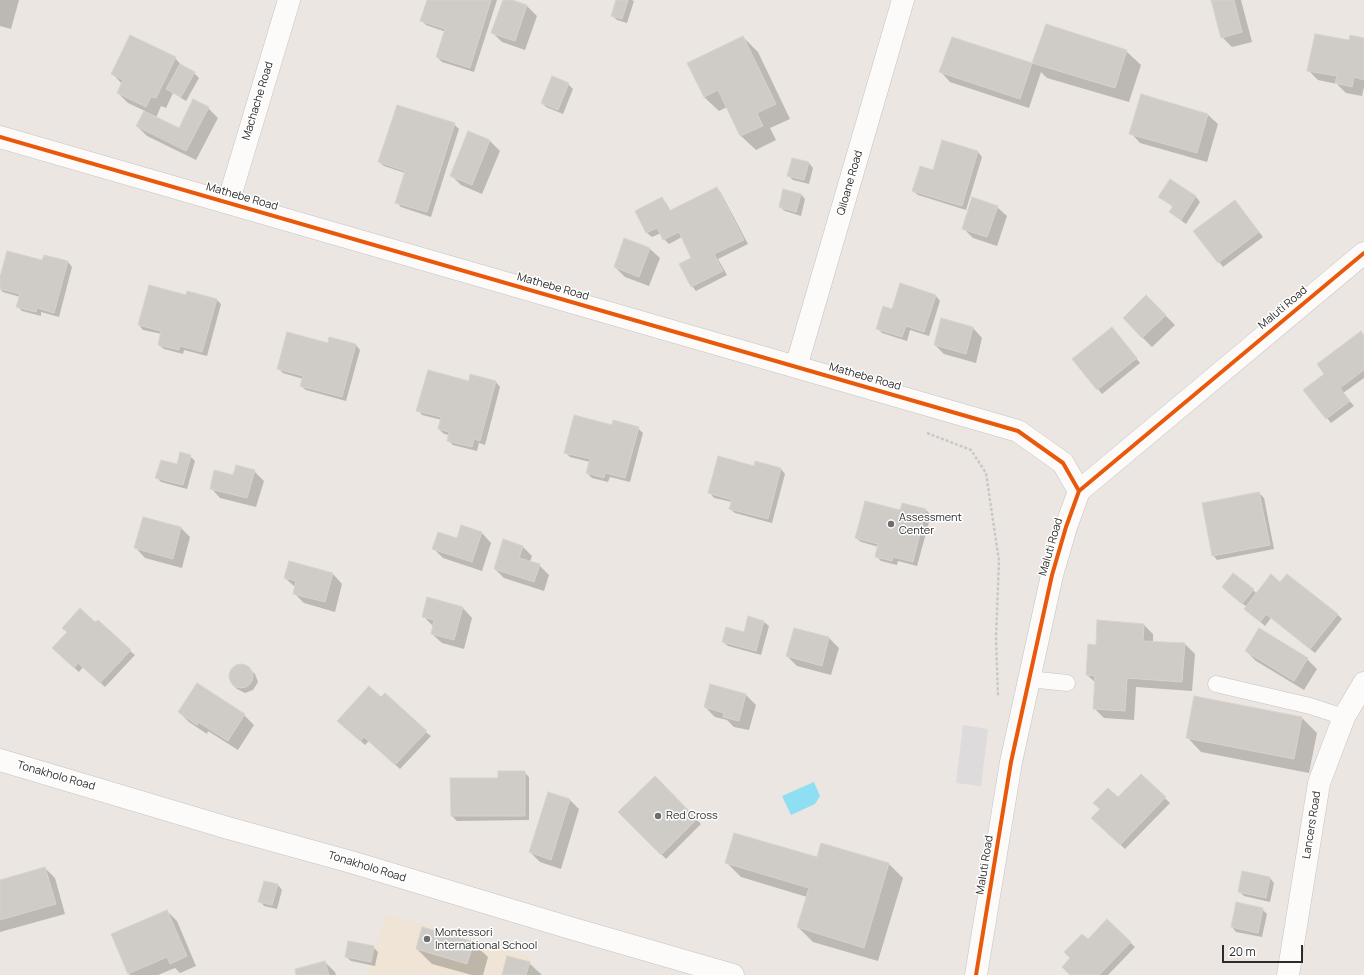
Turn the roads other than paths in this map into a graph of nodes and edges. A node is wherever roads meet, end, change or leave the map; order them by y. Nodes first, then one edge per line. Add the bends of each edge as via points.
1 (289, 0) edge
2 (903, 0) edge
3 (0, 137) edge
4 (228, 203) junction
5 (1364, 253) edge
6 (796, 367) junction
7 (1079, 491) junction
8 (1029, 679) junction
9 (1068, 682) dead end
10 (1364, 683) edge
11 (1216, 684) dead end
12 (1344, 717) junction
13 (0, 760) edge
14 (733, 975) edge
15 (976, 975) edge
16 (1288, 975) edge

1 - 4 street, Machache Road
2 - 6 street, Qiloane Road
3 - 4 street, Mathebe Road
4 - 6 street, Mathebe Road
5 - 7 street, Maluti Road
6 - 7 street, Mathebe Road via 1018,431 1063,463
7 - 8 street, Maluti Road via 1052,575
8 - 9 lane
8 - 15 street, Maluti Road via 1011,762
10 - 12 street, Lancers Road
11 - 12 lane via 1310,706
12 - 16 street, Lancers Road via 1319,783
13 - 14 street, Tonakholo Road

